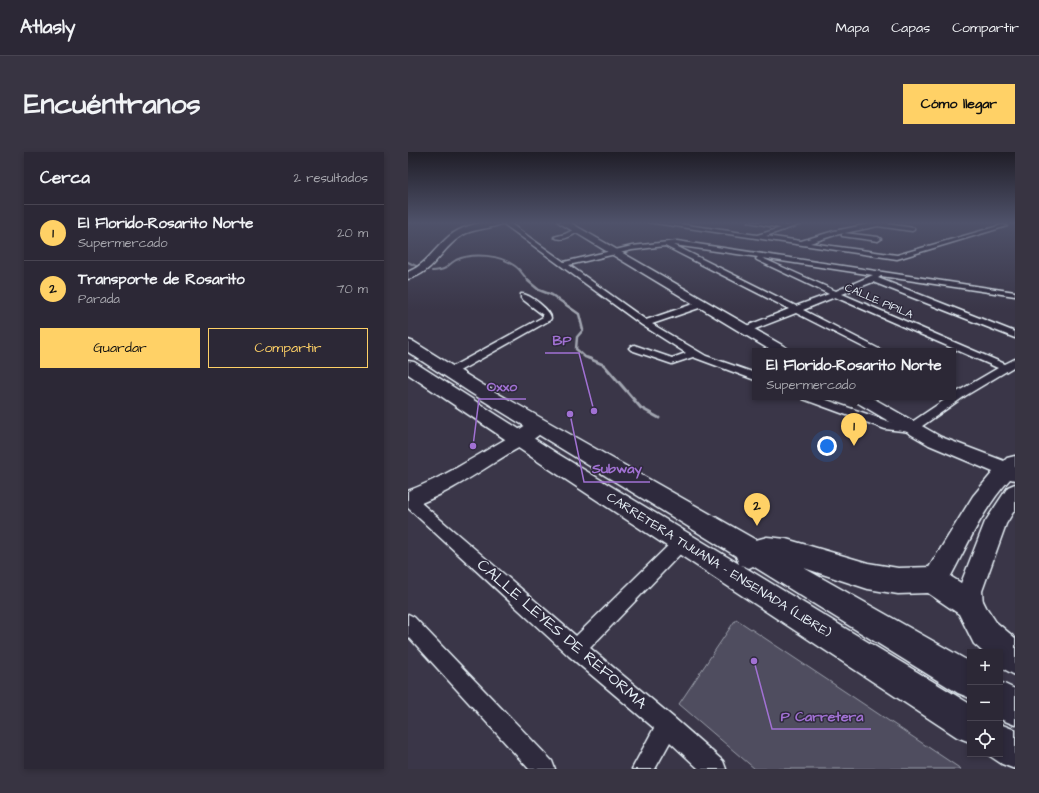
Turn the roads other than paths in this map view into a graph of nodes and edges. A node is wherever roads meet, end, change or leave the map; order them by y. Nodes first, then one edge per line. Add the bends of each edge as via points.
1 (441, 251) edge
2 (546, 251) edge
3 (621, 251) edge
4 (678, 251) edge
5 (730, 251) edge
6 (853, 251) edge
7 (922, 251) edge
8 (614, 252) junction
9 (744, 253) junction
10 (565, 264) junction
11 (880, 273) junction
12 (408, 276) edge
13 (873, 279) junction
14 (969, 287) junction
15 (836, 294) junction
16 (1015, 294) edge
17 (524, 296) dead end
18 (1008, 301) dead end
19 (702, 304) junction
20 (796, 310) junction
21 (646, 323) junction
22 (747, 330) junction
23 (1015, 335) edge
24 (408, 345) edge
25 (634, 348) dead end
26 (777, 348) edge
27 (872, 348) edge
28 (694, 354) junction
29 (1011, 365) edge
30 (408, 366) edge
31 (450, 372) junction
32 (752, 376) edge
33 (957, 392) edge
34 (815, 400) edge
35 (864, 400) edge
36 (947, 400) edge
37 (911, 428) junction
38 (529, 432) junction
39 (1012, 468) edge
40 (1015, 492) edge
41 (408, 500) edge
42 (625, 506) junction
43 (682, 542) junction
44 (752, 553) junction
45 (932, 580) junction
46 (970, 605) junction
47 (408, 623) edge
48 (576, 648) junction
49 (1015, 659) edge
50 (967, 679) edge
51 (1003, 701) edge
52 (1015, 708) edge
53 (967, 722) edge
54 (668, 725) junction
55 (1003, 744) edge
56 (1015, 751) edge
57 (544, 769) edge
58 (643, 769) edge
59 (715, 769) edge

1 - 12 main road via 423,270
2 - 10 street
3 - 8 street
4 - 20 street
5 - 9 street
6 - 7 street via 900,257
8 - 10 street
8 - 19 main road
9 - 11 street
9 - 15 street, CALLE PÍPILA
10 - 21 street
11 - 13 street
11 - 14 street
13 - 15 street
13 - 23 street
14 - 16 street
14 - 18 street
15 - 20 street
15 - 29 street, CALLE PÍPILA
17 - 31 street via 547,314 547,318
19 - 21 street
19 - 22 main road
20 - 22 street
20 - 27 street
21 - 28 street
22 - 26 main road
24 - 31 highway, CARRETERA TIJUANA - ENSENADA (LIBRE)
25 - 28 street via 672,362
28 - 32 street
29 - 33 street
30 - 38 highway, CARRETERA TIJUANA - ENSENADA (LIBRE)
31 - 38 highway, CARRETERA TIJUANA - ENSENADA (LIBRE)
34 - 37 street via 889,426
35 - 37 main road
36 - 37 street
37 - 39 main road via 935,441
38 - 41 main road via 439,488
38 - 42 highway, CARRETERA TIJUANA - ENSENADA (LIBRE)
38 - 44 highway, CARRETERA TIJUANA - ENSENADA (LIBRE)
39 - 45 main road via 986,493 937,577
40 - 46 main road via 996,522 970,591
41 - 48 street, CALLE LEYES DE REFORMA
42 - 43 highway, CARRETERA TIJUANA - ENSENADA (LIBRE)
42 - 44 highway via 648,506 740,558 746,558
43 - 48 street
43 - 53 highway, CARRETERA TIJUANA - ENSENADA (LIBRE)
44 - 45 highway via 767,548 786,550 868,576 898,581
44 - 50 highway, CARRETERA TIJUANA - ENSENADA (LIBRE)
45 - 46 highway
46 - 49 highway via 985,633
47 - 57 street
48 - 54 street, CALLE LEYES DE REFORMA
51 - 52 highway
54 - 58 street
54 - 59 street, CALLE LEYES DE REFORMA
55 - 56 highway

